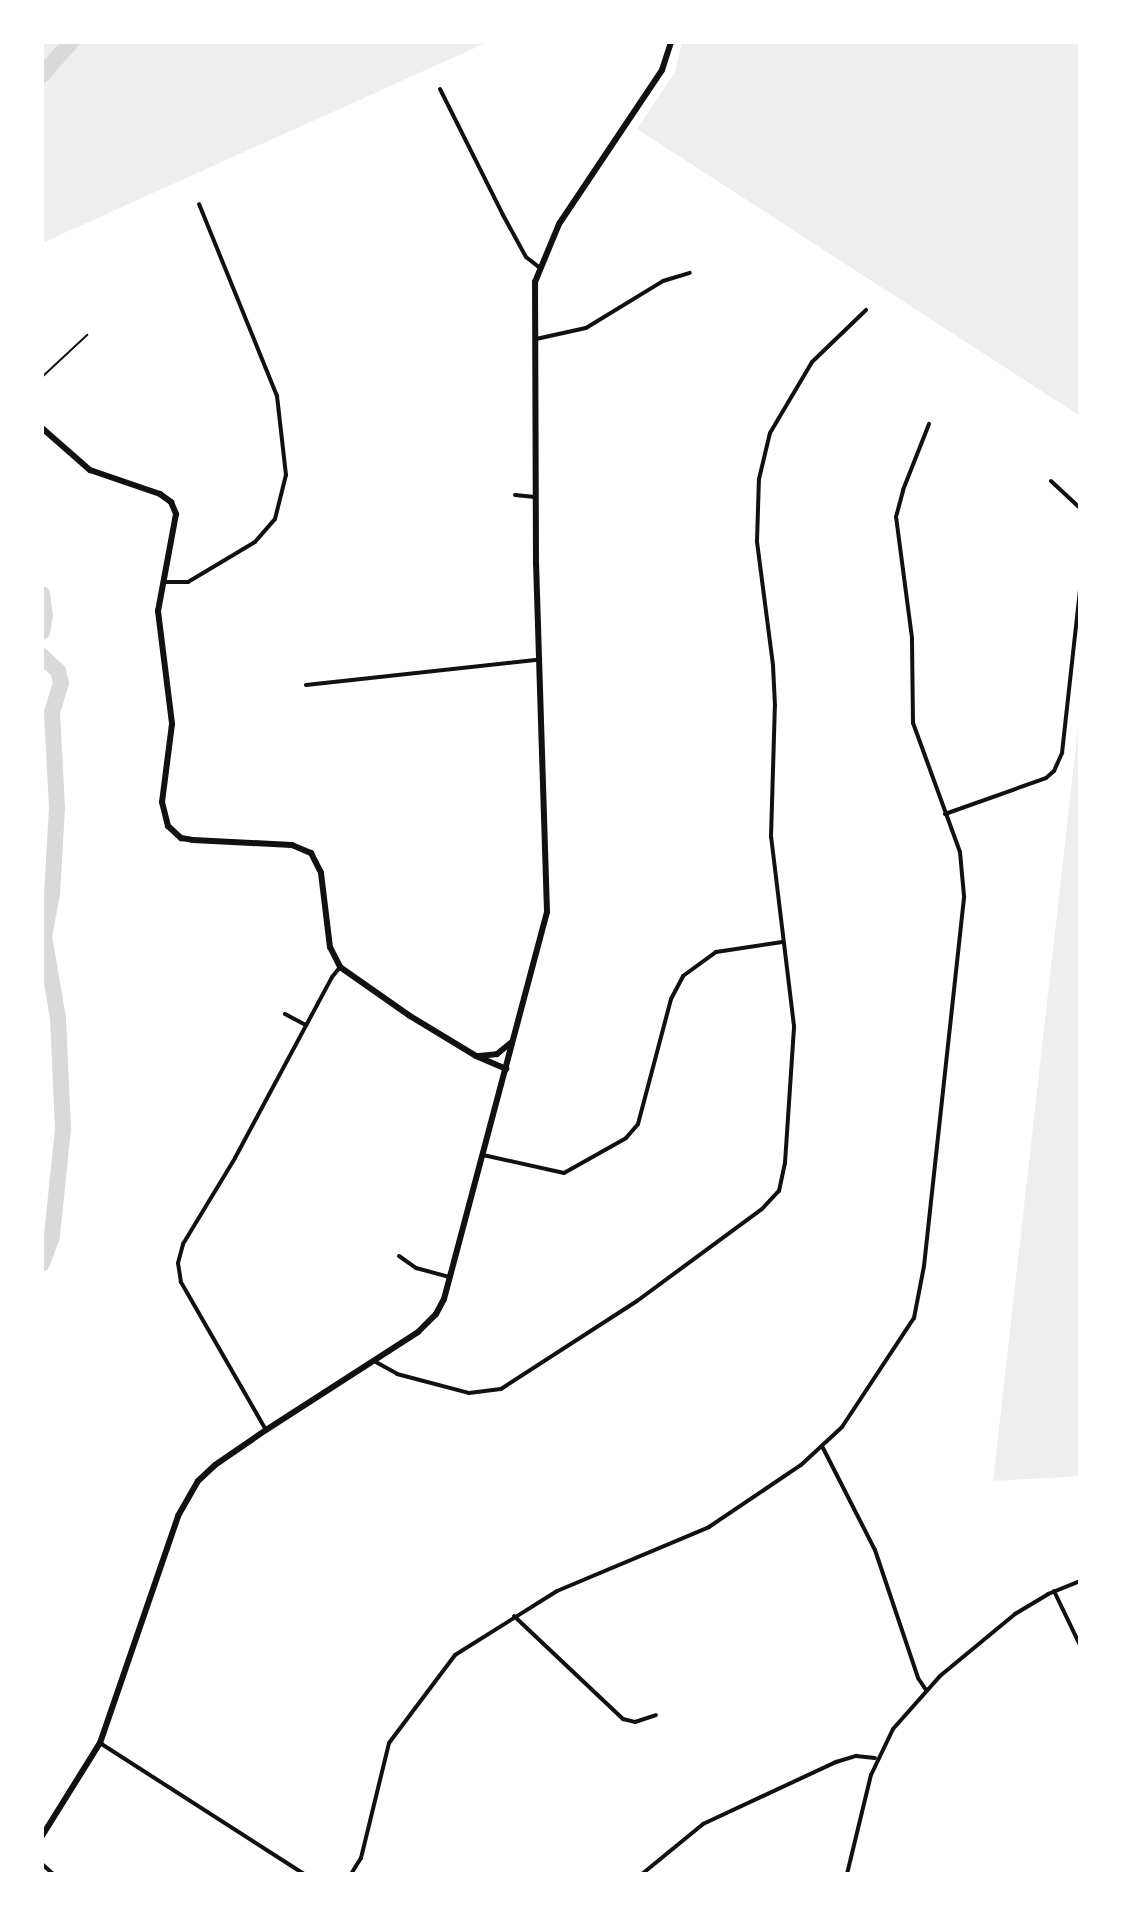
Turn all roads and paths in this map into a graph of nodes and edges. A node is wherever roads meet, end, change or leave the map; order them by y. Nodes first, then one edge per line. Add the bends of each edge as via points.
1 (671, 42) edge
2 (440, 89) dead end
3 (199, 204) dead end
4 (539, 267) junction
5 (690, 273) dead end
6 (866, 310) dead end
7 (87, 335) dead end
8 (534, 340) junction
9 (42, 377) edge
10 (929, 424) dead end
11 (42, 428) edge
12 (1051, 481) dead end
13 (515, 495) dead end
14 (535, 497) junction
15 (1080, 508) edge
16 (164, 582) junction
17 (1080, 589) edge
18 (538, 660) junction
19 (306, 685) dead end
20 (945, 814) junction
21 (782, 942) junction
22 (340, 967) junction
23 (285, 1014) dead end
24 (306, 1025) junction
25 (514, 1040) junction
26 (476, 1056) junction
27 (506, 1069) junction
28 (483, 1155) junction
29 (399, 1256) dead end
30 (450, 1277) junction
31 (374, 1361) junction
32 (266, 1430) junction
33 (823, 1448) junction
34 (1080, 1581) edge
35 (1054, 1591) junction
36 (514, 1616) junction
37 (1080, 1645) edge
38 (926, 1690) junction
39 (656, 1715) dead end
40 (100, 1743) junction
41 (876, 1759) junction
42 (42, 1836) edge
43 (42, 1864) edge
44 (293, 1871) edge
45 (53, 1874) edge
46 (304, 1874) edge
47 (351, 1874) edge
48 (642, 1874) edge
49 (847, 1874) edge

1 - 4 street via 662,70 579,193
2 - 4 street via 514,236
3 - 16 street via 277,396 286,475 275,519 255,542 188,582
4 - 8 street
5 - 8 street via 663,281 586,328
6 - 21 street via 812,362 770,433 759,479 757,541 775,706 771,837
7 - 9 lane
8 - 14 street
10 - 20 street via 896,517 912,638 913,723
11 - 16 street via 90,470 171,502 176,527
12 - 15 street
13 - 14 street
14 - 18 street
16 - 22 street via 158,611 172,724 162,802 168,826 181,838 292,845 311,853 321,873 330,947
17 - 20 street via 1062,753 1054,771
18 - 19 street
18 - 25 street via 547,912
20 - 33 street via 960,852 964,896 920,1299 903,1340
21 - 28 street via 716,952 683,976 671,999 641,1117 631,1135 564,1173
21 - 31 street via 794,1045 784,1174 775,1196 637,1301 501,1389 469,1393 397,1374
22 - 24 street
22 - 26 street
23 - 24 street
24 - 32 street via 183,1244 178,1263 181,1282
25 - 26 street via 497,1054
25 - 27 street
26 - 27 street
27 - 28 street
28 - 30 street
29 - 30 street via 416,1268
30 - 31 street via 430,1321
31 - 32 street
32 - 40 street via 215,1465 184,1502
33 - 36 street via 709,1527 577,1581
33 - 38 street via 875,1550
34 - 35 street
35 - 37 street
35 - 38 street via 1015,1614
36 - 39 street via 623,1719 635,1722
36 - 47 street via 455,1655 394,1736 361,1858
38 - 41 street
40 - 42 street
40 - 44 street
41 - 48 street via 856,1756 836,1762 703,1824
41 - 49 street
43 - 45 street
44 - 46 street

